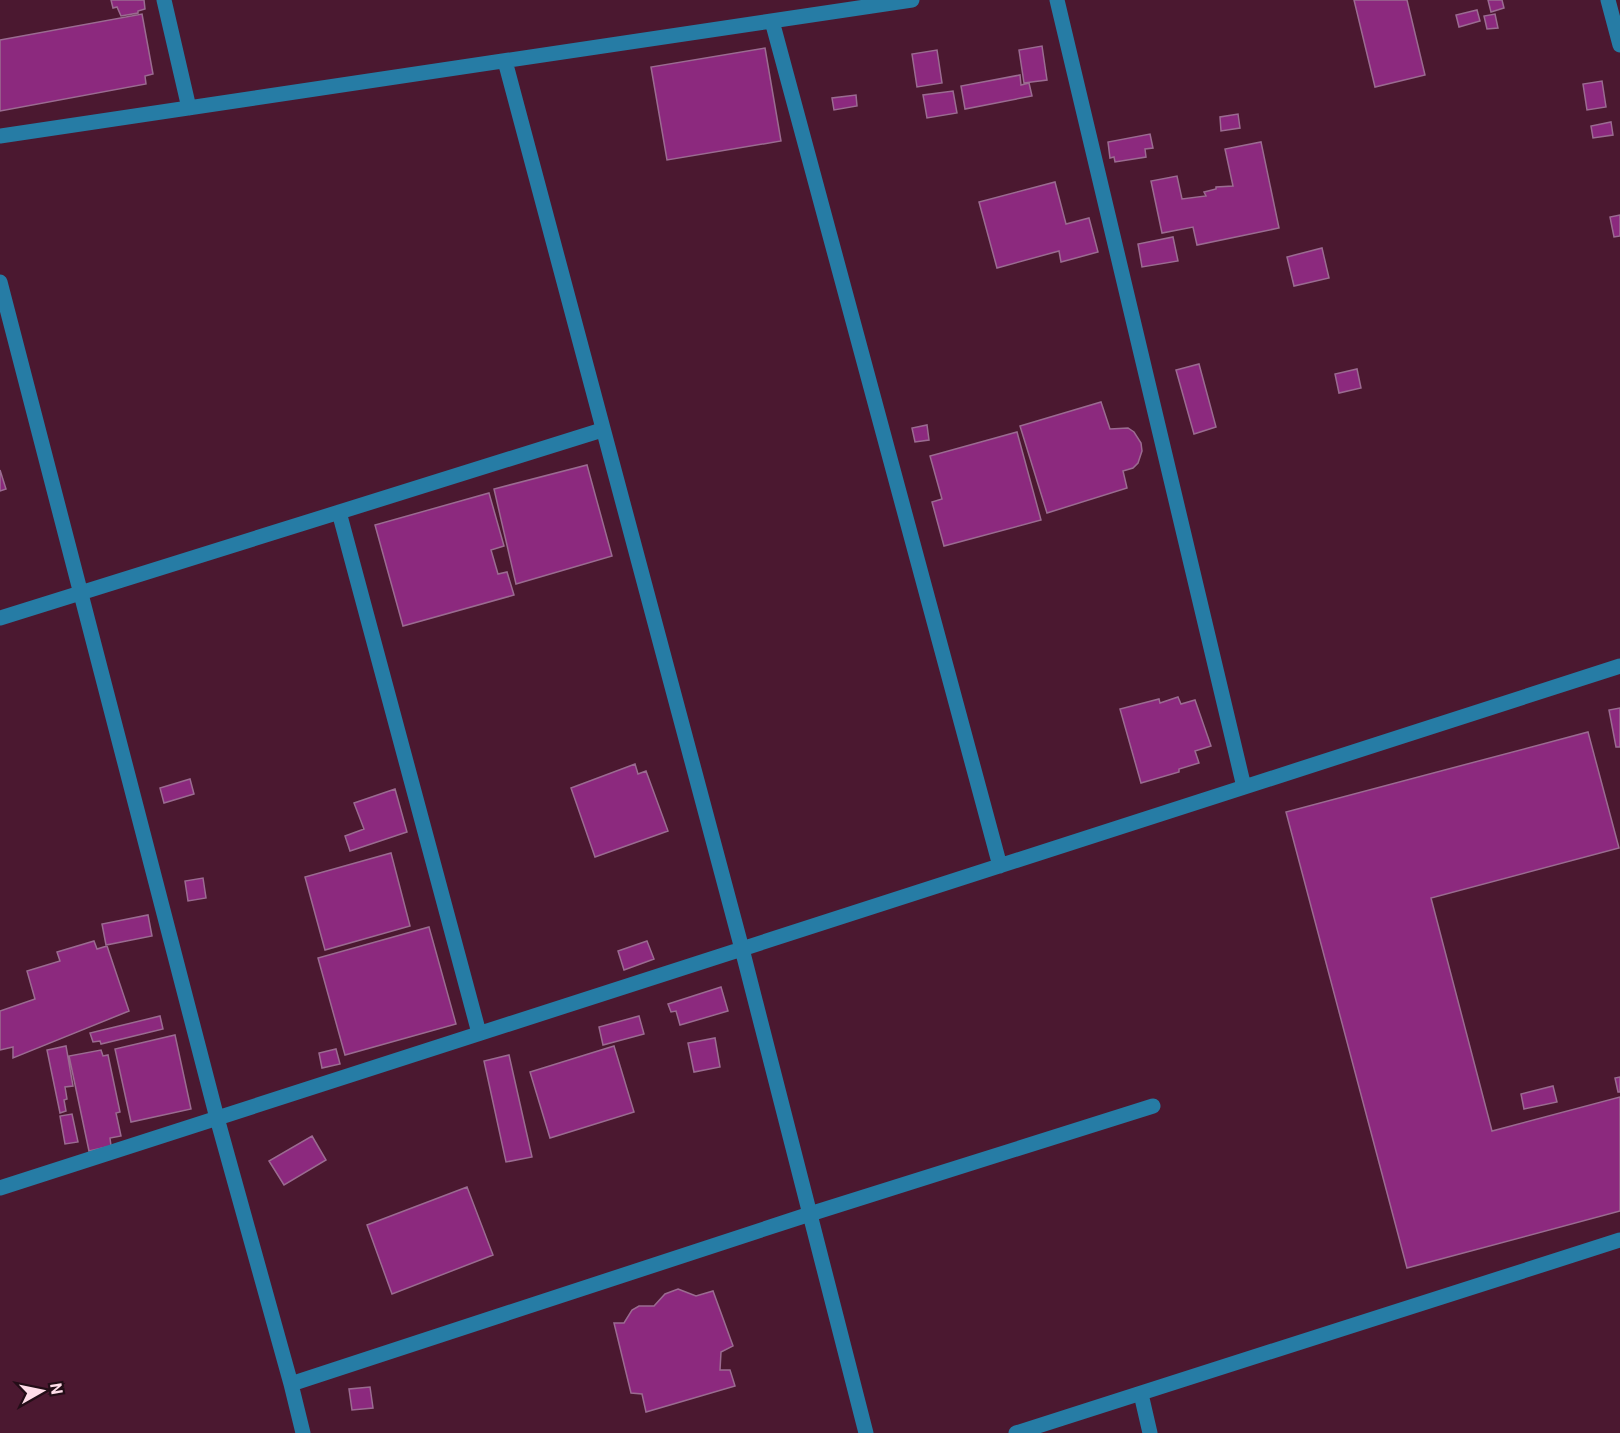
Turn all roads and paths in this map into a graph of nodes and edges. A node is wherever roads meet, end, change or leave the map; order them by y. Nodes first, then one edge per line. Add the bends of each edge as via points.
1 (164, 0) edge
2 (912, 0) edge
3 (1057, 0) edge
4 (1608, 0) edge
5 (772, 21) junction
6 (1620, 45) edge
7 (505, 61) junction
8 (189, 108) junction
9 (0, 136) edge
10 (0, 282) edge
11 (602, 430) junction
12 (339, 512) junction
13 (81, 593) junction
14 (0, 618) edge
15 (1620, 666) edge
16 (1244, 788) junction
17 (1000, 866) junction
18 (742, 949) junction
19 (479, 1034) junction
20 (1153, 1106) dead end
21 (217, 1118) junction
22 (0, 1188) edge
23 (810, 1214) junction
24 (1620, 1240) edge
25 (291, 1384) junction
26 (1141, 1394) junction
27 (303, 1433) edge
28 (866, 1433) edge
29 (1016, 1433) edge
30 (1150, 1433) edge

1 - 8 street
2 - 5 street
3 - 16 street
4 - 6 street
5 - 7 street
5 - 17 street
7 - 8 street
7 - 11 street
8 - 9 street
10 - 13 street
11 - 12 street
11 - 18 street
12 - 13 street
12 - 19 street
13 - 14 street
13 - 21 street
15 - 16 street
16 - 17 street
17 - 18 street
18 - 19 street
18 - 23 street
19 - 21 street
20 - 23 street
21 - 22 street
21 - 25 street
23 - 25 street
23 - 28 street
24 - 26 street
25 - 27 street
26 - 29 street
26 - 30 street

